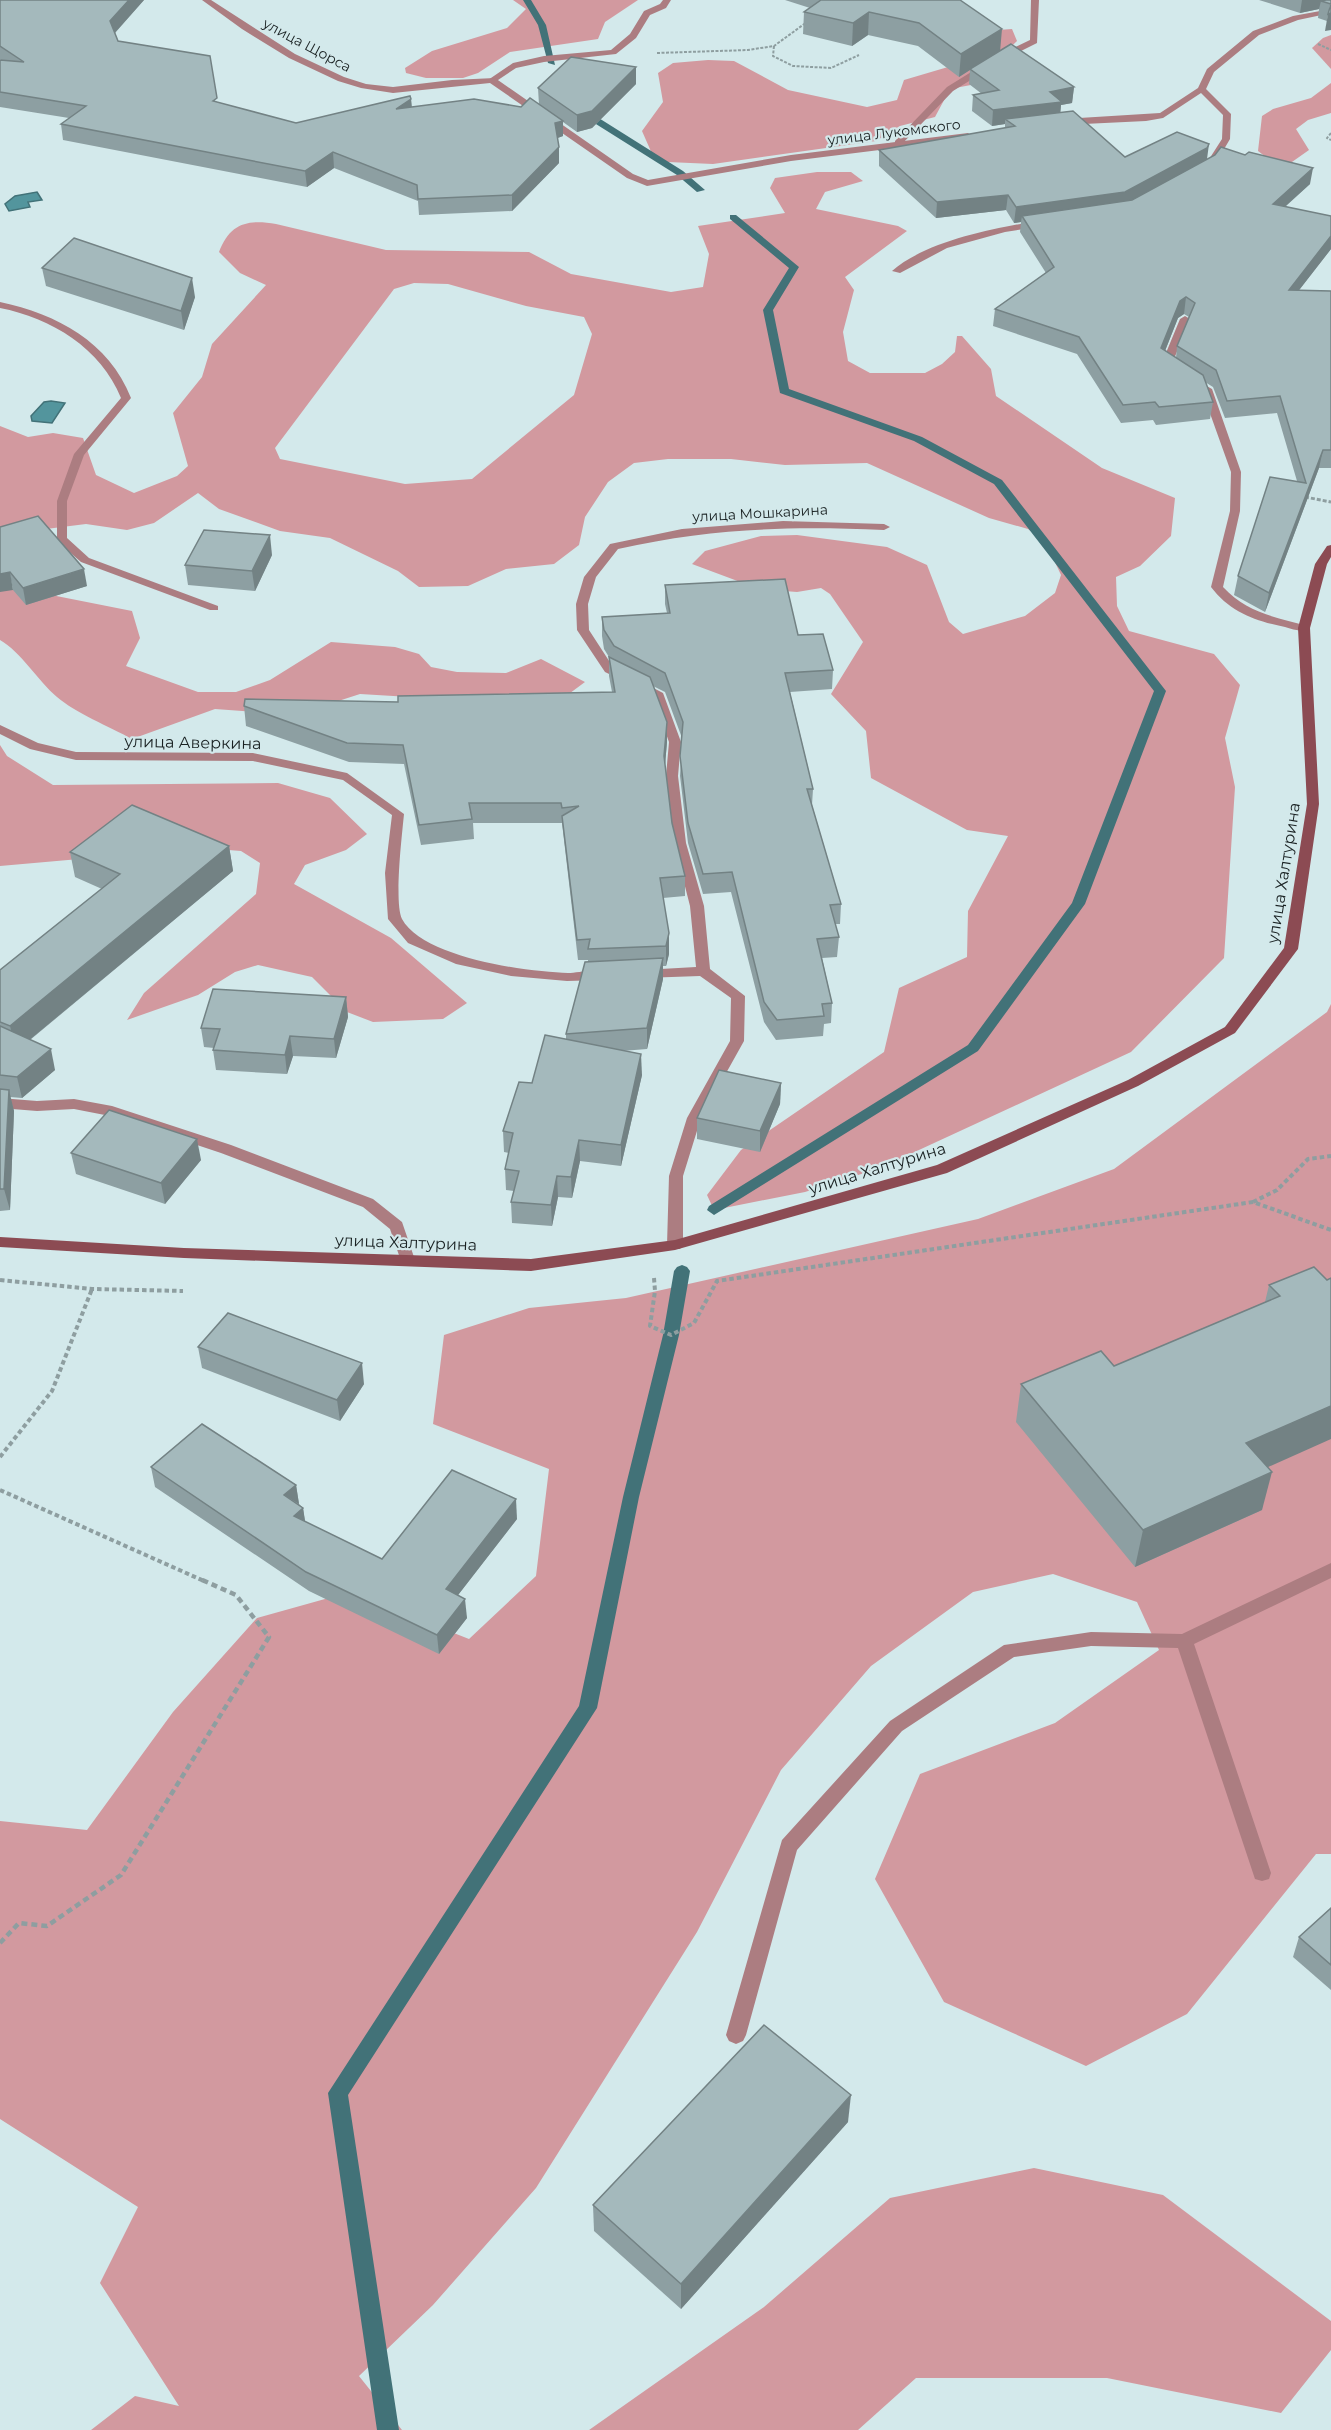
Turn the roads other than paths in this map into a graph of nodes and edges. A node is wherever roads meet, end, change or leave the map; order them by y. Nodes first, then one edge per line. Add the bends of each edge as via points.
1 (206, 0) edge
2 (667, 0) edge
3 (1035, 0) edge
4 (1331, 11) edge
5 (492, 80) junction
6 (1202, 89) junction
7 (1052, 123) edge
8 (977, 134) edge
9 (898, 143) junction
10 (1198, 173) edge
11 (1048, 223) edge
12 (897, 271) dead end
13 (0, 305) edge
14 (1185, 319) edge
15 (884, 527) dead end
16 (1331, 548) edge
17 (213, 608) dead end
18 (1304, 628) junction
19 (0, 729) edge
20 (703, 971) junction
21 (0, 1103) edge
22 (0, 1242) edge
23 (675, 1245) junction
24 (407, 1260) junction
25 (1331, 1569) edge
26 (1184, 1641) junction
27 (1262, 1873) dead end
28 (736, 2036) dead end

1 - 5 street, улица Щорса via 233,20 339,79 387,90
2 - 5 street via 647,13 633,36 613,52 513,66
3 - 9 street via 1034,41 950,89
4 - 6 street via 1296,18 1256,33 1210,71
5 - 9 street, улица Лукомского via 630,176 647,183
6 - 7 street via 1163,115
6 - 10 street via 1227,114 1226,139 1209,167
8 - 9 street, улица Лукомского
11 - 12 street via 1004,229 944,246
13 - 17 street via 56,324 84,341 116,376 126,398 80,454 62,501 61,539 85,561
14 - 18 street via 1166,365 1207,389 1236,472 1235,510 1218,587 1229,602 1247,614
15 - 20 street, улица Мошкарина via 817,524 682,532 614,546 590,577 582,604 583,630 609,669 657,693 675,742 672,776 680,843 697,906
16 - 18 street, улица Халтурина via 1321,564
18 - 23 street, улица Халтурина via 1313,804 1291,950 1230,1030 1133,1083 942,1169
19 - 20 street, улица Аверкина via 34,746 76,756 253,757 347,777 398,814 392,873 395,919 413,940 461,961 511,972 567,977
20 - 23 street via 738,996 737,1041 694,1118 676,1176
21 - 24 street via 74,1104 112,1111 368,1203 397,1226
22 - 24 street, улица Халтурина
23 - 24 street, улица Халтурина via 531,1265
25 - 26 street
26 - 27 street
26 - 28 street via 1091,1639 1010,1650 896,1726 789,1846

